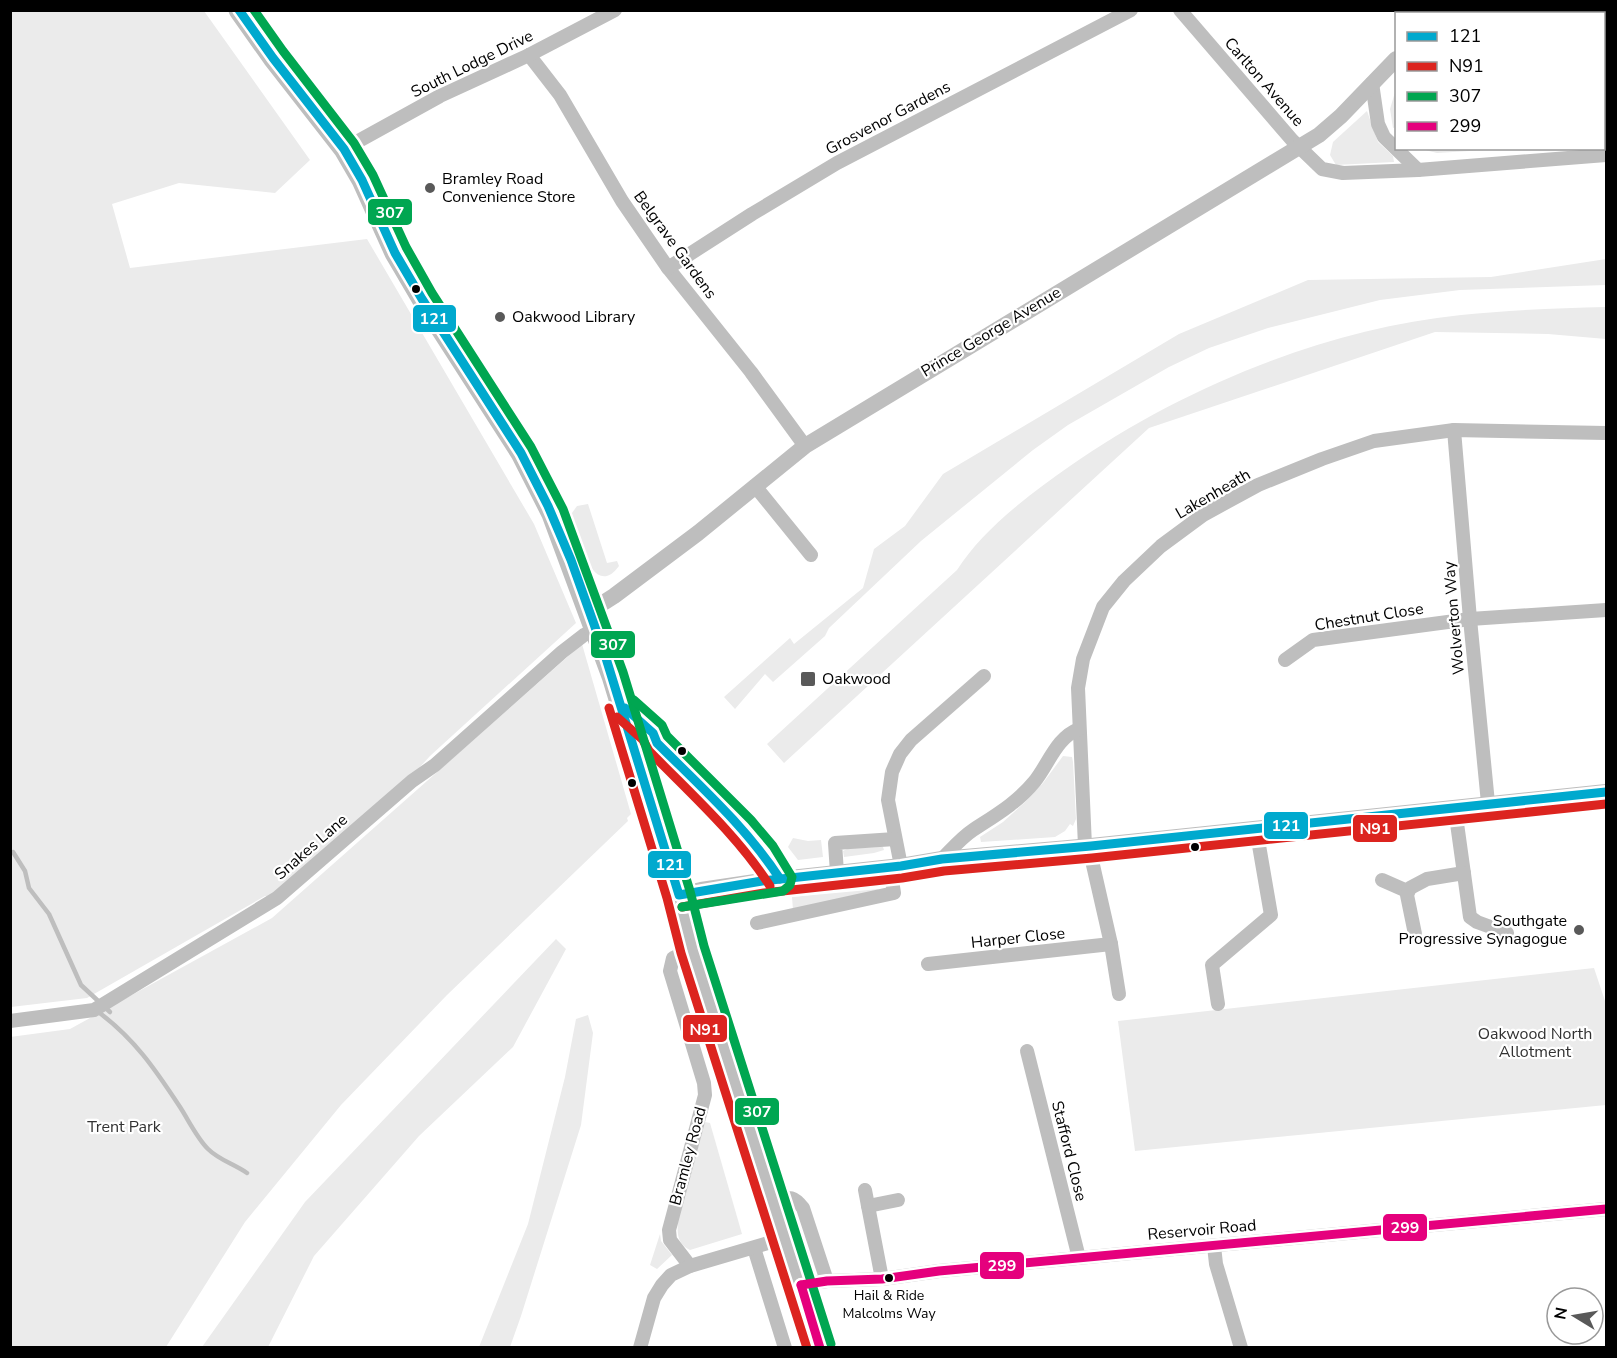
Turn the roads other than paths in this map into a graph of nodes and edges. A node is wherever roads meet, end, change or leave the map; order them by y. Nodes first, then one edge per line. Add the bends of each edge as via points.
1 (239, 10) edge
2 (615, 10) edge
3 (1131, 10) edge
4 (1180, 10) edge
5 (529, 55) junction
6 (1395, 59) edge
7 (1372, 83) junction
8 (1300, 147) junction
9 (1395, 148) edge
10 (344, 149) junction
11 (1397, 150) edge
12 (1606, 155) edge
13 (1418, 170) junction
14 (668, 268) junction
15 (1454, 430) junction
16 (1606, 433) edge
17 (806, 446) junction
18 (755, 486) junction
19 (811, 555) dead end
20 (1606, 610) edge
21 (1470, 619) junction
22 (592, 620) junction
23 (1285, 660) dead end
24 (984, 676) dead end
25 (1079, 729) junction
26 (1606, 792) edge
27 (1488, 803) junction
28 (1455, 809) junction
29 (1256, 828) junction
30 (895, 839) junction
31 (1088, 846) junction
32 (942, 859) junction
33 (896, 867) junction
34 (837, 873) junction
35 (1464, 873) junction
36 (1382, 880) dead end
37 (1407, 891) junction
38 (679, 895) junction
39 (757, 923) dead end
40 (1507, 933) dead end
41 (1415, 934) dead end
42 (1111, 944) junction
43 (693, 949) junction
44 (928, 964) dead end
45 (1119, 994) dead end
46 (1218, 1004) dead end
47 (10, 1021) edge
48 (1027, 1051) dead end
49 (865, 1190) dead end
50 (774, 1200) junction
51 (898, 1200) dead end
52 (868, 1206) junction
53 (1606, 1209) edge
54 (785, 1238) junction
55 (1214, 1246) junction
56 (754, 1248) junction
57 (1079, 1258) junction
58 (690, 1266) junction
59 (882, 1279) junction
60 (827, 1281) junction
61 (801, 1285) junction
62 (640, 1347) edge
63 (785, 1347) edge
64 (820, 1347) edge
65 (1241, 1347) edge

1 - 10 main road
2 - 5 street, South Lodge Drive
3 - 14 street, Grosvenor Gardens via 837,163
4 - 8 street, Carlton Avenue
5 - 10 street, South Lodge Drive via 440,96
5 - 14 street, Belgrave Gardens via 560,95 622,201
6 - 7 street, Prince George Avenue
7 - 8 street, Prince George Avenue via 1331,125
7 - 9 street via 1378,124
8 - 13 street, Carlton Avenue via 1322,169 1333,172
8 - 17 street, Prince George Avenue
10 - 22 main road via 416,290 531,471 552,514
11 - 13 street
12 - 13 street, Carlton Avenue
14 - 17 street, Belgrave Gardens
15 - 16 street, Lakenheath
15 - 21 street, Wolverton Way
15 - 25 street, Lakenheath via 1374,441 1322,459 1258,485 1203,515 1161,546 1103,607 1083,659 1078,688
17 - 18 street, Prince George Avenue
18 - 19 street
18 - 22 street, Prince George Avenue via 614,596
20 - 21 street, Chestnut Close
21 - 23 street, Chestnut Close via 1313,640
21 - 27 street, Wolverton Way
22 - 38 main road
22 - 47 street, Snakes Lane via 584,635 277,898 94,1010
24 - 30 street via 900,754 888,800
25 - 31 street, Lakenheath
25 - 32 street via 1062,740 1016,801 963,838
26 - 27 street
27 - 28 street
28 - 29 street
28 - 35 street
29 - 31 street
29 - 46 street via 1271,915 1212,965
30 - 33 street
30 - 34 street via 835,843
31 - 32 street
31 - 42 street, Lakenheath
32 - 33 street
33 - 34 street
33 - 39 street via 894,893
34 - 38 street
35 - 37 street via 1427,879
35 - 40 street via 1473,920
36 - 37 street
37 - 41 street
38 - 43 main road
42 - 44 street, Harper Close
42 - 45 street, Lakenheath
43 - 50 main road
43 - 58 street, Bramley Road via 673,958 670,970 705,1095 669,1230 670,1240
48 - 57 street, Stafford Close
49 - 52 street
50 - 54 main road
50 - 60 street via 789,1197 803,1208
51 - 52 street
52 - 59 street
53 - 55 street, Reservoir Road
54 - 56 street
54 - 61 main road
55 - 57 street, Reservoir Road
55 - 65 street
56 - 58 street
56 - 63 street
57 - 59 street, Reservoir Road
58 - 62 street via 671,1275 662,1285 654,1298
59 - 60 street, Reservoir Road
60 - 61 street, Reservoir Road
61 - 64 main road

